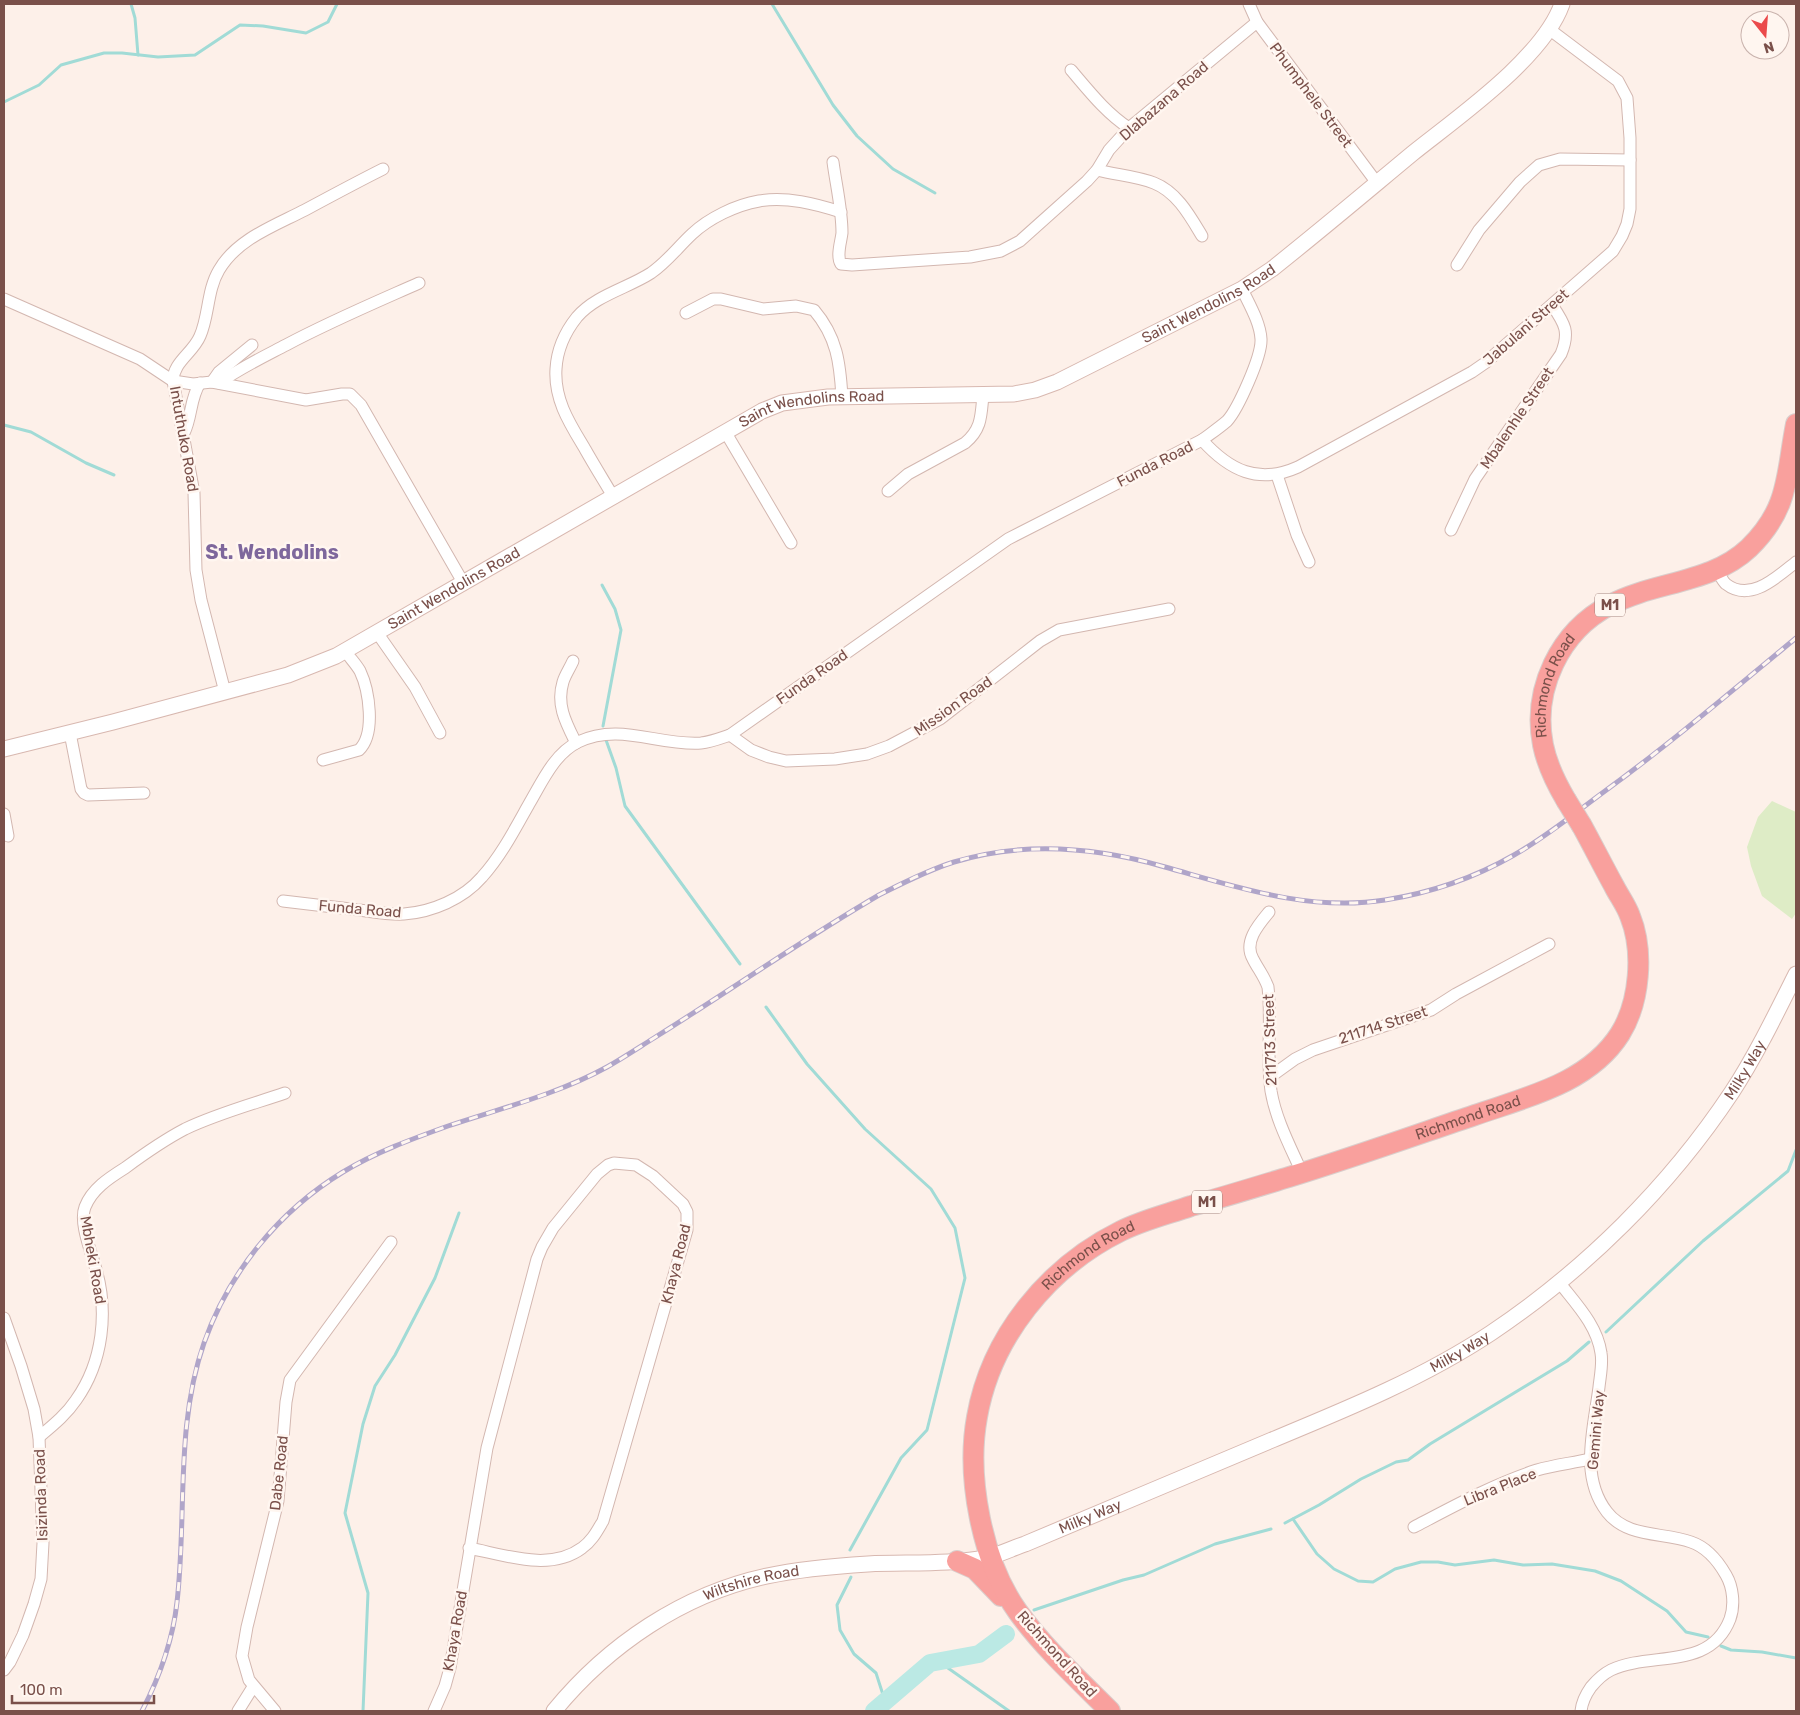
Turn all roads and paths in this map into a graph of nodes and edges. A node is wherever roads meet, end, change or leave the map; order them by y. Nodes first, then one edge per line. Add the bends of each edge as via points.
1 (1249, 4) edge
2 (1562, 4) edge
3 (1257, 22) junction
4 (1549, 28) junction
5 (1071, 70) dead end
6 (1129, 128) junction
7 (1630, 160) junction
8 (833, 162) dead end
9 (383, 169) dead end
10 (1098, 170) junction
11 (1377, 183) junction
12 (841, 212) junction
13 (1202, 236) dead end
14 (1457, 266) dead end
15 (419, 283) dead end
16 (1242, 289) junction
17 (4, 299) edge
18 (1552, 305) junction
19 (686, 313) dead end
20 (252, 345) dead end
21 (173, 381) junction
22 (200, 383) junction
23 (215, 383) junction
24 (983, 395) junction
25 (842, 397) junction
26 (1796, 424) edge
27 (184, 433) junction
28 (726, 433) junction
29 (1202, 440) junction
30 (1276, 475) junction
31 (888, 491) dead end
32 (614, 498) junction
33 (1451, 530) dead end
34 (791, 543) dead end
35 (1309, 562) dead end
36 (1796, 562) edge
37 (1717, 570) junction
38 (464, 584) junction
39 (1169, 610) dead end
40 (378, 634) junction
41 (346, 652) junction
42 (573, 661) dead end
43 (225, 692) junction
44 (70, 733) junction
45 (440, 733) dead end
46 (730, 735) junction
47 (576, 743) junction
48 (4, 749) edge
49 (323, 760) dead end
50 (144, 792) dead end
51 (4, 814) edge
52 (8, 836) dead end
53 (283, 901) dead end
54 (1269, 912) dead end
55 (1549, 944) dead end
56 (1796, 974) edge
57 (1270, 1077) junction
58 (285, 1093) dead end
59 (1302, 1173) junction
60 (387, 1247) dead end
61 (1559, 1282) junction
62 (5, 1325) edge
63 (39, 1437) junction
64 (1590, 1459) junction
65 (1414, 1527) dead end
66 (469, 1548) junction
67 (990, 1557) junction
68 (957, 1561) junction
69 (1016, 1609) junction
70 (4, 1670) edge
71 (253, 1687) junction
72 (238, 1711) edge
73 (275, 1711) edge
74 (434, 1711) edge
75 (554, 1711) edge
76 (1110, 1711) edge
77 (1580, 1711) edge

1 - 3 street, Phumphele Street
2 - 4 street, Saint Wendolins Road
3 - 6 street, Dlabazana Road
3 - 11 street, Phumphele Street
4 - 7 street, Jabulani Street via 1618,82 1629,104
4 - 11 street, Saint Wendolins Road via 1501,81
5 - 6 street via 1115,119
6 - 10 street, Dlabazana Road
7 - 14 street via 1560,160 1539,165 1479,230
7 - 18 street, Jabulani Street via 1630,208 1622,236 1613,251
8 - 12 street
9 - 21 street, Intuthuko Road via 254,236 226,259 215,279 201,334 176,367
10 - 12 street, Dlabazana Road via 1020,241 1001,251 970,257 841,264
10 - 13 street via 1162,187 1186,211
11 - 16 street, Saint Wendolins Road via 1272,269
12 - 32 street via 798,201 759,201 736,208 693,233 649,274 577,317 559,350 556,386 564,414
15 - 23 street via 330,322
16 - 24 street, Saint Wendolins Road via 1057,382 1014,394
16 - 29 street, Funda Road via 1258,323 1259,355 1236,408 1227,420
17 - 21 street via 140,359
18 - 30 street, Jabulani Street via 1472,372 1298,467
18 - 33 street, Mbalenhle Street via 1564,323 1566,334 1561,354 1476,479
19 - 25 street via 713,299 763,309 796,306 814,310 836,348
20 - 23 street via 219,372
21 - 22 street
21 - 27 street, Intuthuko Road
22 - 23 street
22 - 27 street
23 - 38 street via 306,400 342,394 355,398
24 - 25 street, Saint Wendolins Road
24 - 31 street via 979,424 972,437 908,474
25 - 28 street, Saint Wendolins Road via 782,403
26 - 37 highway, Richmond Road / M1 via 1787,484 1779,510 1750,547
27 - 43 street, Intuthuko Road via 195,506 196,570
28 - 32 street, Saint Wendolins Road
28 - 34 street
29 - 30 street, Jabulani Street via 1216,455 1240,470
29 - 46 street, Funda Road via 1008,539
30 - 35 street
32 - 38 street, Saint Wendolins Road
36 - 37 street via 1769,583 1749,591 1725,583
37 - 59 highway, Richmond Road / M1, bridge via 1611,604 1572,634 1558,654 1546,681 1541,711 1543,744 1552,776 1631,917 1636,942 1637,987 1622,1031 1610,1048 1584,1070 1546,1091
38 - 40 street, Saint Wendolins Road
39 - 46 street, Mission Road via 1060,630 940,719 867,754 786,761 751,750
40 - 41 street, Saint Wendolins Road
40 - 45 street via 415,687
41 - 43 street, Saint Wendolins Road via 288,675
41 - 49 street via 358,668 364,684 368,735 359,750
42 - 47 street via 560,695 563,718
43 - 44 street, Saint Wendolins Road
44 - 48 street, Saint Wendolins Road
44 - 50 street via 84,793
46 - 47 street, Funda Road via 702,743 686,743 615,733
47 - 53 street, Funda Road via 551,767 490,866 472,886 449,902 403,914
51 - 52 street
54 - 57 street, 211713 Street via 1253,934 1250,949 1268,987
55 - 57 street, 211714 Street via 1431,1010 1313,1050
56 - 61 street, Milky Way via 1741,1077 1701,1135 1634,1214
57 - 59 street, 211713 Street via 1277,1112
58 - 63 street, Mbheki Road via 187,1128 117,1173 91,1196 84,1209 84,1220 102,1306 98,1352 77,1400
59 - 67 highway, Richmond Road / M1 via 1122,1230 1090,1248 1034,1298 1014,1323 992,1362 974,1428 978,1509
60 - 71 street, Dabe Road via 290,1380 278,1501 243,1644 242,1656
61 - 64 street, Gemini Way via 1589,1320 1602,1354
61 - 67 street, Milky Way via 1489,1335 1418,1376
62 - 63 street, Isizinda Road via 21,1366
63 - 70 street, Isizinda Road via 41,1578 23,1635
64 - 65 street, Libra Place via 1512,1479
64 - 77 street, Gemini Way via 1592,1482 1598,1497 1618,1523 1630,1529 1692,1542 1705,1550 1728,1579 1733,1597 1726,1627 1709,1646 1696,1653 1611,1670 1586,1694
66 - 66 street, Khaya Road via 487,1448 540,1253 553,1228 597,1174 614,1163 636,1165 683,1204 687,1212 687,1230 603,1520 583,1548 557,1559 542,1561
66 - 74 street, Khaya Road via 450,1668
67 - 68 street, Wiltshire Road
67 - 69 highway, Richmond Road / M1
68 - 69 highway via 975,1568
68 - 75 street, Wiltshire Road via 797,1571 717,1590 632,1637 587,1674
69 - 76 highway, Richmond Road / M1 via 1058,1659
71 - 72 street
71 - 73 street, Dabe Road

